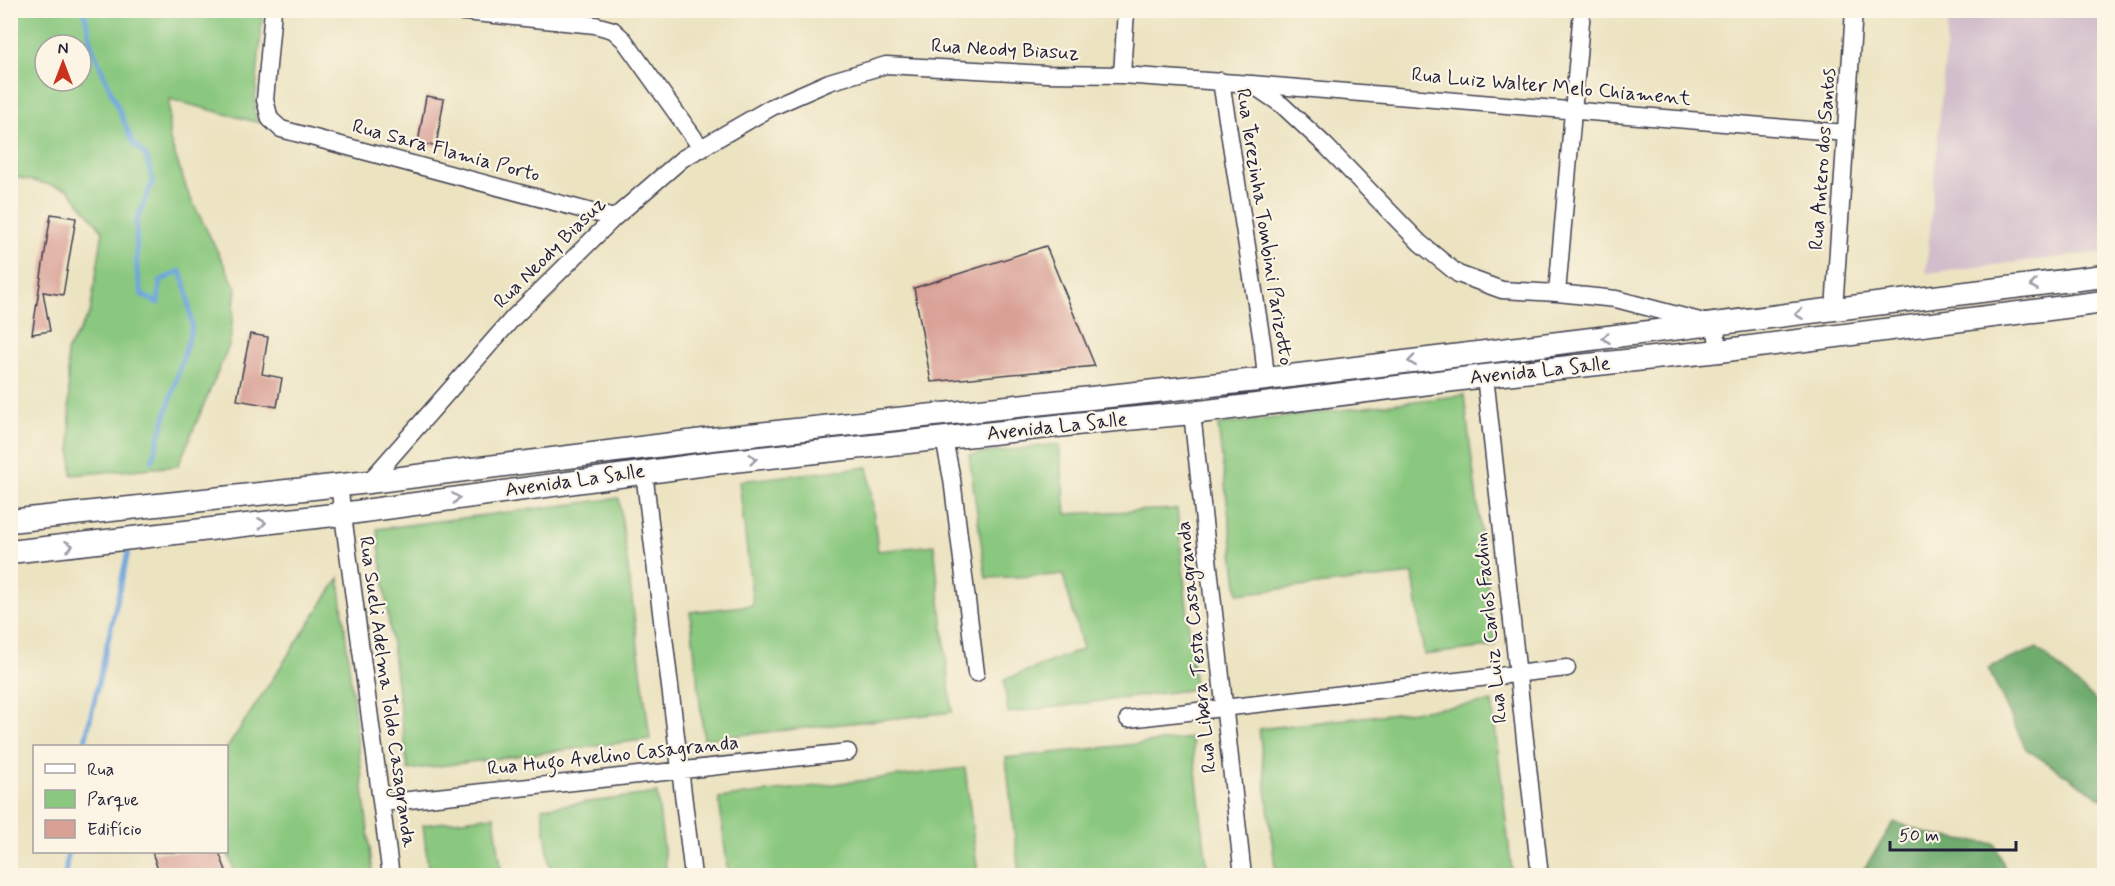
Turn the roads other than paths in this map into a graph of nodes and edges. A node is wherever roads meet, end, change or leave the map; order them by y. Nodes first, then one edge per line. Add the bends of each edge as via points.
1 (273, 10) edge
2 (444, 10) edge
3 (1126, 10) edge
4 (1582, 10) edge
5 (1854, 10) edge
6 (1122, 75) junction
7 (1221, 81) junction
8 (1251, 84) junction
9 (1575, 110) junction
10 (1846, 133) junction
11 (702, 149) junction
12 (614, 218) junction
13 (2098, 277) edge
14 (1557, 293) junction
15 (2099, 302) edge
16 (1834, 310) junction
17 (1715, 325) junction
18 (1719, 351) junction
19 (1485, 376) junction
20 (1266, 379) junction
21 (1091, 398) junction
22 (1192, 413) junction
23 (1094, 422) junction
24 (712, 439) junction
25 (944, 439) junction
26 (714, 463) junction
27 (644, 472) junction
28 (369, 482) junction
29 (339, 485) junction
30 (342, 514) junction
31 (10, 521) edge
32 (10, 552) edge
33 (1567, 668) dead end
34 (976, 673) dead end
35 (1517, 674) junction
36 (1225, 708) junction
37 (1128, 719) dead end
38 (848, 752) dead end
39 (680, 770) junction
40 (382, 803) junction
41 (390, 876) edge
42 (693, 876) edge
43 (1243, 876) edge
44 (1540, 876) edge

1 - 12 street, Rua Sara Flamia Porto via 265,99 270,119 281,129
2 - 11 street via 613,30 631,49
3 - 6 street
4 - 9 street
5 - 10 street, Rua Antero dos Santos
6 - 7 street, Rua Neody Biasuz
6 - 11 street, Rua Neody Biasuz via 886,65 829,82 772,107
7 - 8 street, Rua Neody Biasuz
7 - 20 street, Rua Terezinha Tombini Parizotto
8 - 9 street, Rua Luiz Walter Melo Chiament
8 - 14 street, Rua Neody Biasuz via 1282,105 1420,243 1458,274 1502,290
9 - 10 street, Rua Luiz Walter Melo Chiament
9 - 14 street
10 - 16 street, Rua Antero dos Santos
11 - 12 street, Rua Neody Biasuz via 682,159
12 - 28 street, Rua Neody Biasuz via 513,318
13 - 15 main road
13 -> 16 main road, Avenida La Salle
14 - 17 street, Rua Neody Biasuz via 1616,299
15 - 18 main road, Avenida La Salle
16 -> 17 main road, Avenida La Salle
17 - 18 street
17 -> 20 main road, Avenida La Salle
18 - 19 main road, Avenida La Salle
19 - 22 main road, Avenida La Salle
19 - 35 street, Rua Luiz Carlos Fachin
20 - 21 main road, Avenida La Salle
21 - 23 main road
21 - 24 main road, Avenida La Salle
22 - 23 main road, Avenida La Salle
22 - 36 street, Rua Libera Testa Casagranda
23 - 25 main road, Avenida La Salle
24 - 26 main road
24 - 28 main road, Avenida La Salle
26 -> 25 main road, Avenida La Salle
25 - 34 street
26 - 27 main road, Avenida La Salle
30 -> 27 main road, Avenida La Salle
27 - 39 street
28 - 29 main road, Avenida La Salle
29 - 30 street, Rua Sueli Adelma Toldo Casagranda
29 - 31 main road, Avenida La Salle
32 -> 30 main road, Avenida La Salle
30 - 40 street, Rua Sueli Adelma Toldo Casagranda
33 - 35 street
35 - 36 street
35 - 44 street, Rua Luiz Carlos Fachin
36 - 37 street
36 - 43 street, Rua Libera Testa Casagranda
38 - 39 street, Rua Hugo Avelino Casagranda
39 - 40 street, Rua Hugo Avelino Casagranda
39 - 42 street
40 - 41 street, Rua Sueli Adelma Toldo Casagranda

